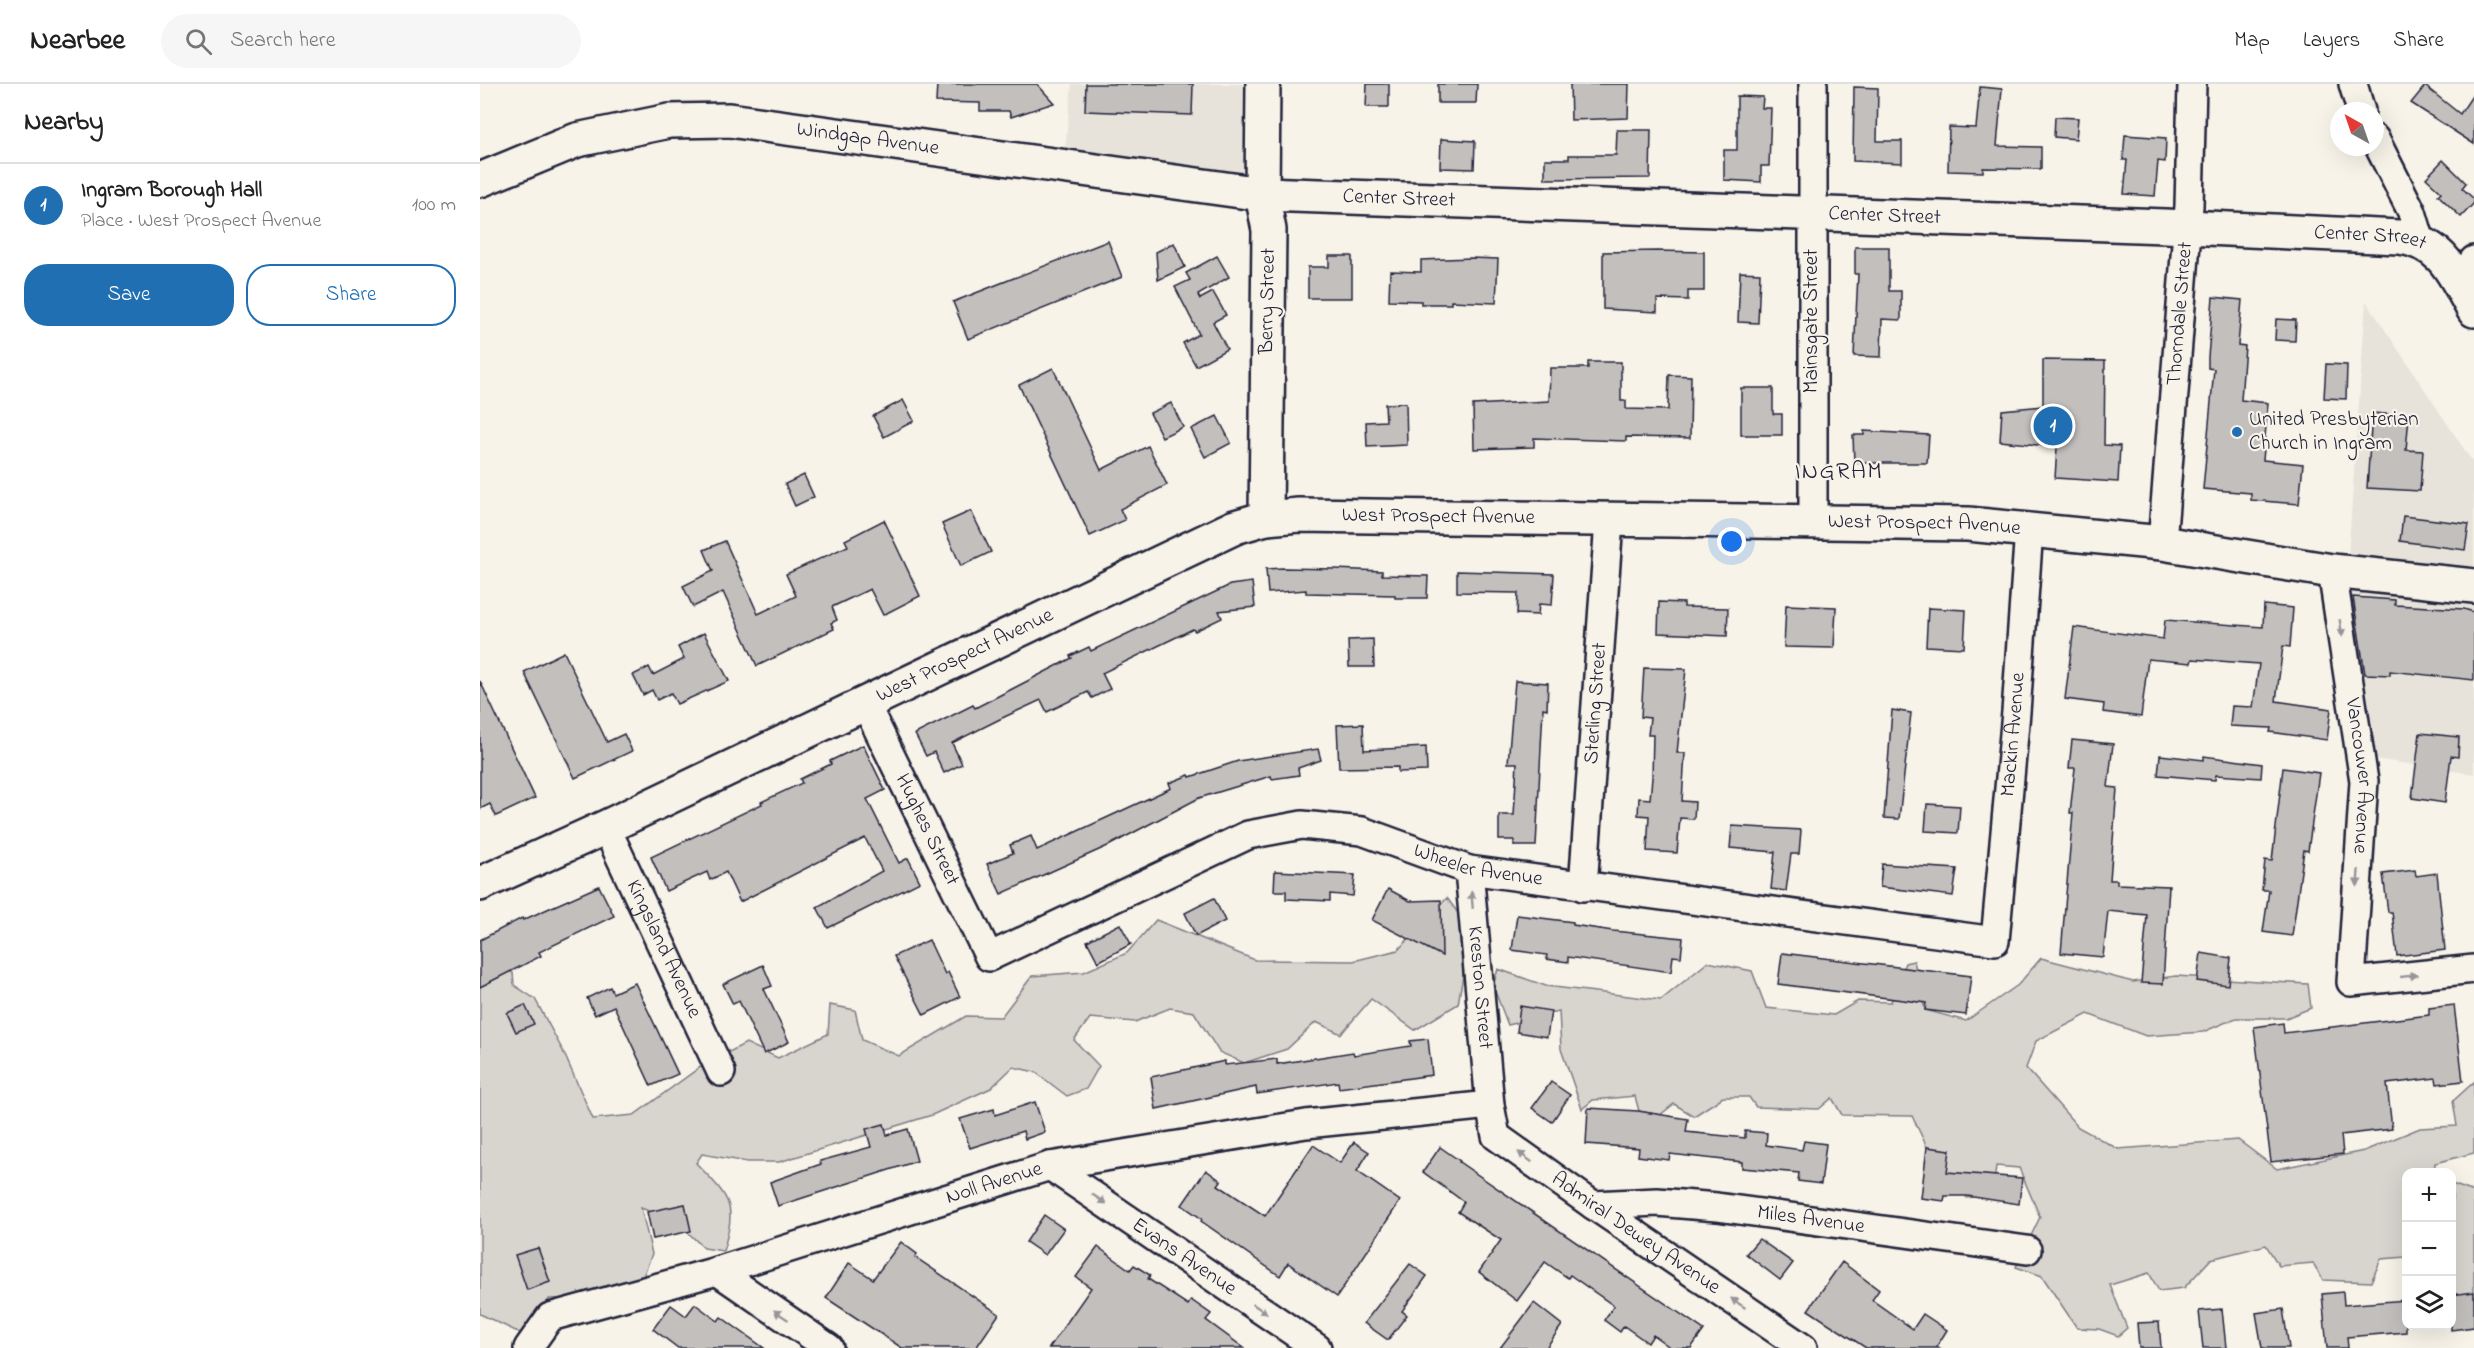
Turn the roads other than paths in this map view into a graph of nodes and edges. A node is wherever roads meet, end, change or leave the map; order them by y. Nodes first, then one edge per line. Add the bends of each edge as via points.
1 (1263, 84) edge
2 (1813, 84) edge
3 (2192, 84) edge
4 (2353, 84) edge
5 (2358, 102) edge
6 (2384, 156) edge
7 (480, 180) edge
8 (1262, 194) junction
9 (1812, 213) junction
10 (2187, 227) junction
11 (2410, 240) junction
12 (2469, 284) edge
13 (1266, 518) junction
14 (1610, 521) junction
15 (1813, 523) junction
16 (2029, 529) junction
17 (2162, 543) junction
18 (2332, 571) junction
19 (2474, 586) edge
20 (865, 703) junction
21 (606, 827) junction
22 (1469, 870) junction
23 (480, 884) edge
24 (1582, 887) junction
25 (1995, 941) joint
26 (989, 957) joint
27 (2474, 969) edge
28 (721, 1072) dead end
29 (1490, 1105) junction
30 (1050, 1166) junction
31 (1593, 1205) junction
32 (2026, 1250) dead end
33 (717, 1271) junction
34 (1770, 1339) edge
35 (528, 1348) edge
36 (829, 1348) edge
37 (1317, 1348) edge
38 (1803, 1348) edge

1 - 8 street, Berry Street
2 - 9 street, Mainsgate Street
3 - 10 street, Thorndale Street
4 - 5 street
6 - 11 street via 2412,212
7 - 8 street, Windgap Avenue via 578,140 669,122 729,120
8 - 9 street, Center Street
8 - 13 street, Berry Street via 1269,230
9 - 10 street, Center Street
9 - 15 street, Mainsgate Street
10 - 11 street, Center Street
10 - 17 street, Thorndale Street
11 - 12 street, Center Street via 2441,256
13 - 14 street, West Prospect Avenue via 1299,515
13 - 20 street, West Prospect Avenue via 1235,527
14 - 15 street, West Prospect Avenue
14 - 24 street, Sterling Street
15 - 16 street, West Prospect Avenue via 1968,524
16 - 17 street, West Prospect Avenue
16 - 25 street, Mackin Avenue
17 - 18 street, West Prospect Avenue
18 - 19 street, West Prospect Avenue
18 -> 27 street, Vancouver Avenue via 2364,781 2351,982
20 - 21 street, West Prospect Avenue
20 - 26 street, Hughes Street
21 - 23 street, West Prospect Avenue
21 - 28 street, Kingsland Avenue
22 - 24 street, Wheeler Avenue
22 - 26 street, Wheeler Avenue via 1362,831 1302,825 1248,835
29 -> 22 street, Kreston Street
24 - 25 street, Wheeler Avenue
29 - 30 street, Noll Avenue via 1306,1124
31 -> 29 street, Admiral Dewey Avenue via 1496,1136
30 - 33 street, Noll Avenue
30 -> 37 street, Evans Avenue
31 - 32 street, Miles Avenue via 1657,1202 1717,1207
34 -> 31 street, Admiral Dewey Avenue
33 - 35 street, Noll Avenue via 550,1317
36 -> 33 street
34 - 38 street, Admiral Dewey Avenue

